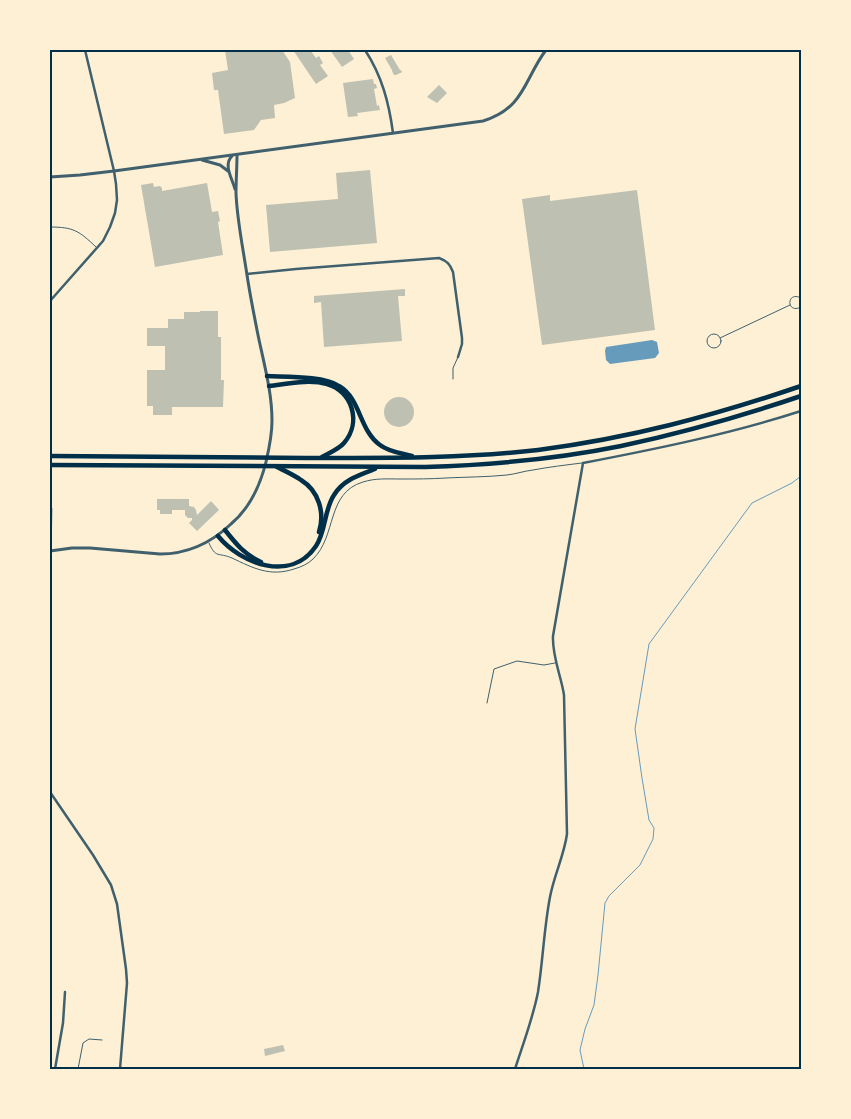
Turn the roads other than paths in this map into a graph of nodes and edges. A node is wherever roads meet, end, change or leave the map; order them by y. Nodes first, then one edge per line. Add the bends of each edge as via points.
1 (85, 50) edge
2 (365, 50) edge
3 (546, 50) edge
4 (393, 133) junction
5 (235, 155) junction
6 (201, 159) junction
7 (114, 171) junction
8 (229, 172) junction
9 (50, 177) edge
10 (236, 194) junction
11 (50, 227) edge
12 (97, 248) junction
13 (247, 274) junction
14 (801, 298) edge
15 (50, 301) edge
16 (790, 305) junction
17 (801, 307) edge
18 (720, 338) junction
19 (458, 357) joint
20 (267, 376) junction
21 (453, 380) dead end
22 (269, 386) junction
23 (801, 386) edge
24 (801, 396) edge
25 (801, 411) edge
26 (50, 456) edge
27 (321, 458) junction
28 (415, 458) junction
29 (583, 463) junction
30 (50, 465) edge
31 (275, 467) junction
32 (379, 467) junction
33 (225, 530) junction
34 (218, 536) junction
35 (209, 542) junction
36 (50, 551) edge
37 (556, 662) junction
38 (487, 703) dead end
39 (50, 792) edge
40 (65, 992) dead end
41 (102, 1040) dead end
42 (55, 1069) edge
43 (78, 1069) edge
44 (120, 1069) edge
45 (515, 1069) edge

1 - 7 street
2 - 4 street via 383,84
3 - 4 street via 520,96 493,118
4 - 5 street
5 - 6 street
5 - 8 street via 229,160
5 - 10 street
6 - 7 street
6 - 8 street via 220,165
7 - 9 street
7 - 12 street via 117,190 115,213 108,233
8 - 10 street
10 - 13 street
11 - 12 lane via 72,229
12 - 15 street
13 - 19 street via 439,258 451,266 454,278 462,338
13 - 20 street
14 - 16 lane via 793,296
16 - 17 lane via 795,309
16 - 18 lane
18 - 18 lane via 711,335 707,343 715,348 720,344
19 - 21 lane via 453,368
20 - 22 street
20 - 28 highway via 321,380 340,386 350,396 365,428 376,441 387,450
22 - 27 highway via 322,383 334,386 349,400 353,412 352,428 344,444
22 - 33 street via 272,430 261,479 245,510
23 - 28 highway via 678,424 600,441 539,450
24 - 32 highway via 687,431 581,453 485,464
25 - 29 street via 689,442
26 - 27 highway
27 - 28 highway
29 - 35 lane via 496,476 364,481 339,500 327,535 312,560 282,573 259,570 216,554
29 - 37 street via 554,626 552,645
30 - 31 highway
31 - 32 highway
31 - 33 highway via 302,480 316,495 322,520 314,544 293,561 268,564 246,554
32 - 34 highway via 347,481 333,495 316,546 294,563 277,567 259,564 236,553
33 - 34 street
34 - 35 street
35 - 36 street via 168,554 82,548
37 - 38 lane via 544,665 517,661 494,669
37 - 45 street via 564,695 567,834 550,894 538,992
39 - 44 street via 93,855 115,897 127,984
40 - 42 street
41 - 43 lane via 89,1039 83,1043

